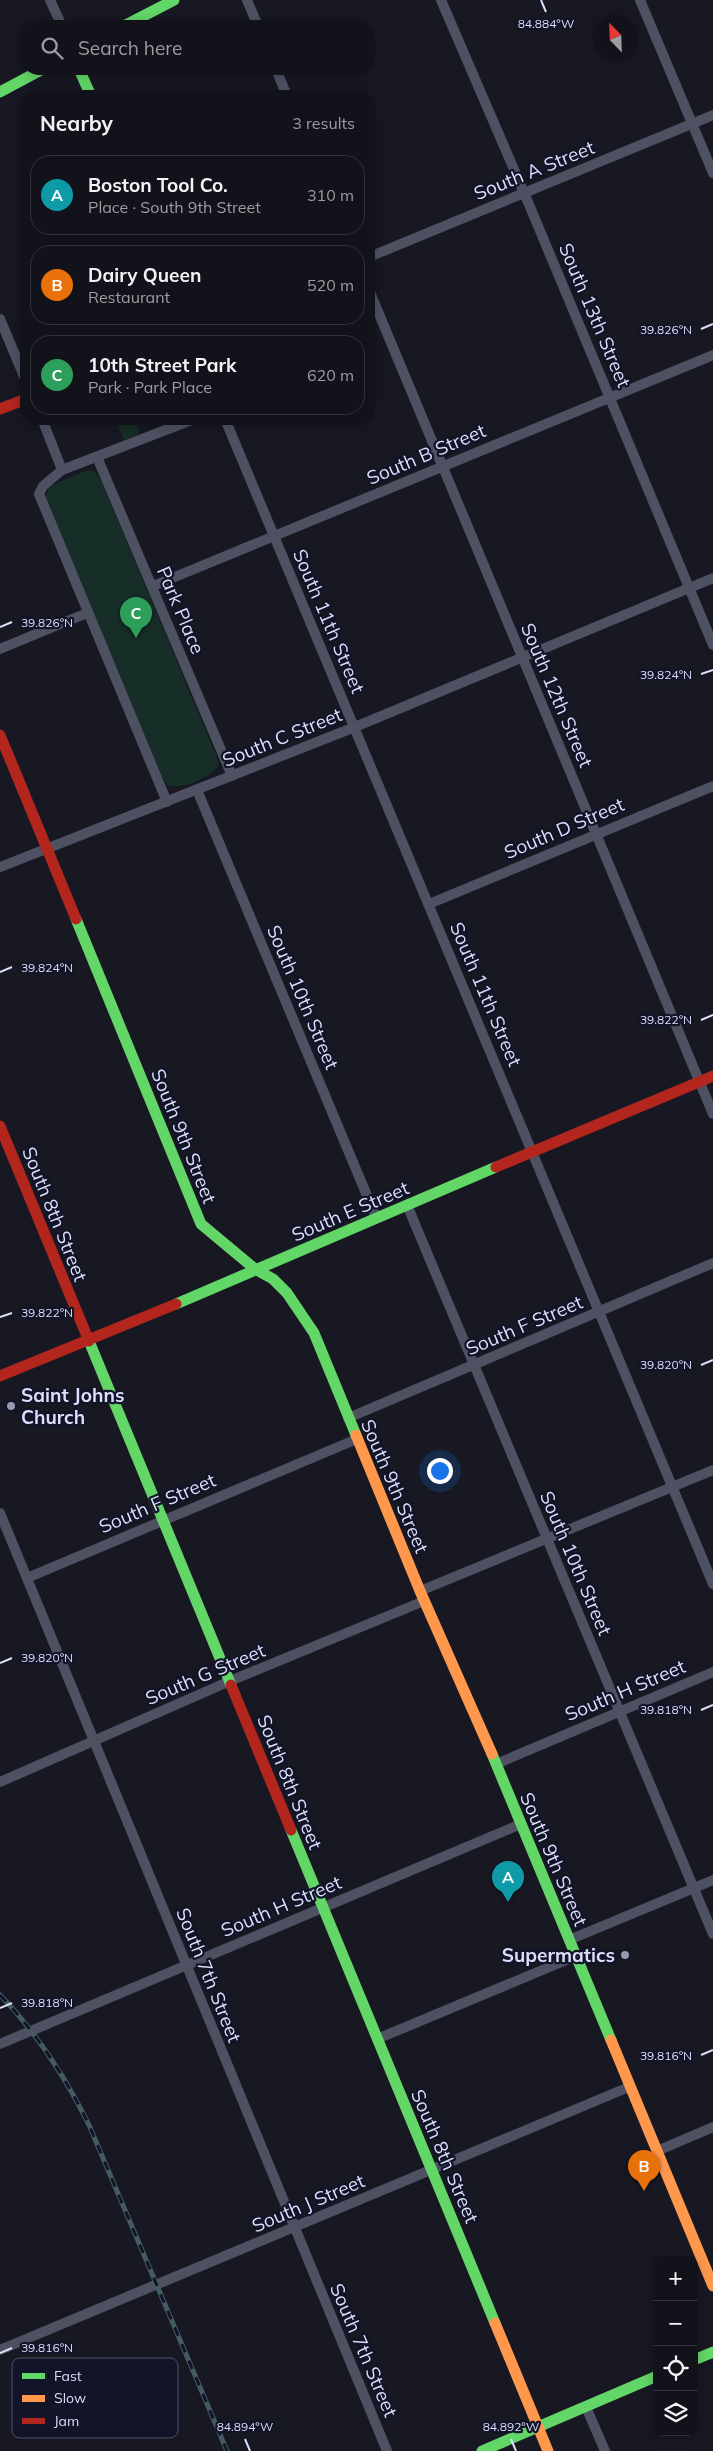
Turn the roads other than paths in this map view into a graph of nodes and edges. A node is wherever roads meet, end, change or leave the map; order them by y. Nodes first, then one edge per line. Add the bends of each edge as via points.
1 (50, 0) edge
2 (174, 0) edge
3 (247, 0) edge
4 (441, 0) edge
5 (640, 0) edge
6 (59, 20) edge
7 (136, 20) edge
8 (255, 20) edge
9 (32, 75) edge
10 (82, 75) edge
11 (278, 75) edge
12 (88, 90) edge
13 (285, 90) edge
14 (0, 92) edge
15 (713, 115) edge
16 (692, 123) junction
17 (713, 174) edge
18 (525, 193) junction
19 (375, 255) edge
20 (375, 305) edge
21 (0, 319) edge
22 (713, 355) edge
23 (20, 367) edge
24 (610, 397) junction
25 (20, 401) edge
26 (0, 409) edge
27 (44, 425) edge
28 (179, 425) edge
29 (228, 425) edge
30 (97, 457) junction
31 (442, 467) junction
32 (62, 470) junction
33 (275, 536) junction
34 (713, 578) edge
35 (153, 586) junction
36 (689, 588) junction
37 (87, 613) junction
38 (713, 645) edge
39 (0, 649) edge
40 (522, 657) junction
41 (355, 727) junction
42 (0, 735) edge
43 (232, 776) junction
44 (713, 786) edge
45 (197, 790) junction
46 (167, 802) junction
47 (596, 834) junction
48 (47, 848) junction
49 (0, 867) edge
50 (429, 904) junction
51 (713, 1076) edge
52 (700, 1082) junction
53 (713, 1114) edge
54 (0, 1126) edge
55 (533, 1151) junction
56 (407, 1205) junction
57 (376, 1217) junction
58 (713, 1263) edge
59 (255, 1269) junction
60 (600, 1312) junction
61 (88, 1340) junction
62 (474, 1366) junction
63 (0, 1376) edge
64 (348, 1418) junction
65 (357, 1439) junction
66 (713, 1470) edge
67 (673, 1487) junction
68 (0, 1513) edge
69 (163, 1520) junction
70 (547, 1540) junction
71 (27, 1578) junction
72 (713, 1584) edge
73 (422, 1596) junction
74 (713, 1672) edge
75 (230, 1682) junction
76 (619, 1712) junction
77 (94, 1741) junction
78 (496, 1764) junction
79 (0, 1782) edge
80 (521, 1824) junction
81 (713, 1880) edge
82 (694, 1888) junction
83 (322, 1908) junction
84 (713, 1934) edge
85 (569, 1940) junction
86 (576, 1956) junction
87 (186, 1966) junction
88 (377, 2039) junction
89 (0, 2044) edge
90 (629, 2087) junction
91 (713, 2127) edge
92 (657, 2151) junction
93 (432, 2170) junction
94 (294, 2227) junction
95 (713, 2286) edge
96 (0, 2350) edge
97 (713, 2352) edge
98 (698, 2358) edge
99 (653, 2378) edge
100 (586, 2407) junction
101 (538, 2427) junction
102 (387, 2451) edge
103 (482, 2451) edge
104 (548, 2451) edge
105 (605, 2451) edge

1 - 6 street
2 - 7 main road
3 - 8 street
4 - 18 street, South 13th Street
5 - 16 street
9 - 14 main road
10 - 12 main road
11 - 13 street
15 - 16 street, South A Street
16 - 17 street
16 - 18 street, South A Street
18 - 19 street, South A Street
18 - 24 street, South 13th Street
20 - 31 street, South 12th Street
21 - 23 street
22 - 24 street, South B Street
24 - 31 street, South B Street
24 - 36 street, South 13th Street
25 - 26 main road
27 - 32 street
28 - 30 street
29 - 33 street, South 11th Street
30 - 32 street
30 - 35 street, Park Place
31 - 33 street, South B Street
31 - 40 street, South 12th Street
32 - 37 street via 38,494
33 - 35 street, South B Street
33 - 41 street, South 11th Street
34 - 36 street, South C Street
35 - 43 street, Park Place
36 - 38 street, South 13th Street
36 - 40 street, South C Street
37 - 39 street
37 - 46 street
40 - 41 street, South C Street
40 - 47 street, South 12th Street
41 - 43 street, South C Street
41 - 50 street, South 11th Street
42 - 48 main road, South 9th Street
43 - 45 street, South C Street
44 - 47 street, South D Street
45 - 46 street, South C Street
45 - 57 street, South 10th Street
46 - 48 street, South C Street
47 - 50 street, South D Street
47 - 52 street, South 12th Street
48 - 49 street, South C Street
48 - 59 main road, South 9th Street via 201,1224
50 - 55 street, South 11th Street
51 - 52 main road, South E Street
52 - 53 street, South 12th Street
52 - 55 main road, South E Street
54 - 61 main road, South 8th Street
55 - 56 main road, South E Street
55 - 60 street, South 11th Street
56 - 57 main road, South E Street
56 - 62 street, South 10th Street
57 - 59 main road, South E Street
58 - 60 street, South F Street
59 - 61 main road, South E Street
59 - 64 main road, South 9th Street via 287,1292 306,1319
60 - 62 street, South F Street
60 - 67 street, South 11th Street
61 - 63 main road, South E Street
61 - 69 main road, South 8th Street
62 - 64 street, South F Street
62 - 70 street, South 10th Street
64 - 65 main road, South 9th Street
65 - 69 street, South F Street
65 - 73 main road, South 9th Street
66 - 67 street, South G Street
67 - 70 street, South G Street
67 - 72 street, South 11th Street
68 - 71 street, South 7th Street
69 - 71 street, South F Street
69 - 75 main road, South 8th Street
70 - 73 street, South G Street
70 - 76 street, South 10th Street
71 - 77 street, South 7th Street
73 - 75 street, South G Street
73 - 78 main road, South 9th Street
74 - 76 street, South H Street
75 - 77 street, South G Street
75 - 83 main road, South 8th Street
76 - 78 street, South H Street
76 - 82 street, South 10th Street
77 - 79 street, South G Street
77 - 87 street, South 7th Street
78 - 80 main road, South 9th Street
80 - 83 street, South H Street
80 - 85 main road, South 9th Street
81 - 82 street
82 - 84 street, South 10th Street
82 - 85 street
83 - 87 street, South H Street
83 - 88 main road, South 8th Street
85 - 86 main road, South 9th Street
86 - 88 street
86 - 90 main road, South 9th Street
87 - 89 street, South H Street
87 - 94 street, South 7th Street
88 - 93 main road, South 8th Street
90 - 92 main road, South 9th Street
90 - 93 street, South J Street
91 - 92 street
92 - 95 main road, South 9th Street
93 - 94 street, South J Street
93 - 101 main road, South 8th Street
94 - 96 street, South J Street
94 - 102 street, South 7th Street
97 - 98 main road
99 - 100 main road
100 - 101 main road
100 - 105 street
101 - 103 main road
101 - 104 main road, South 8th Street

